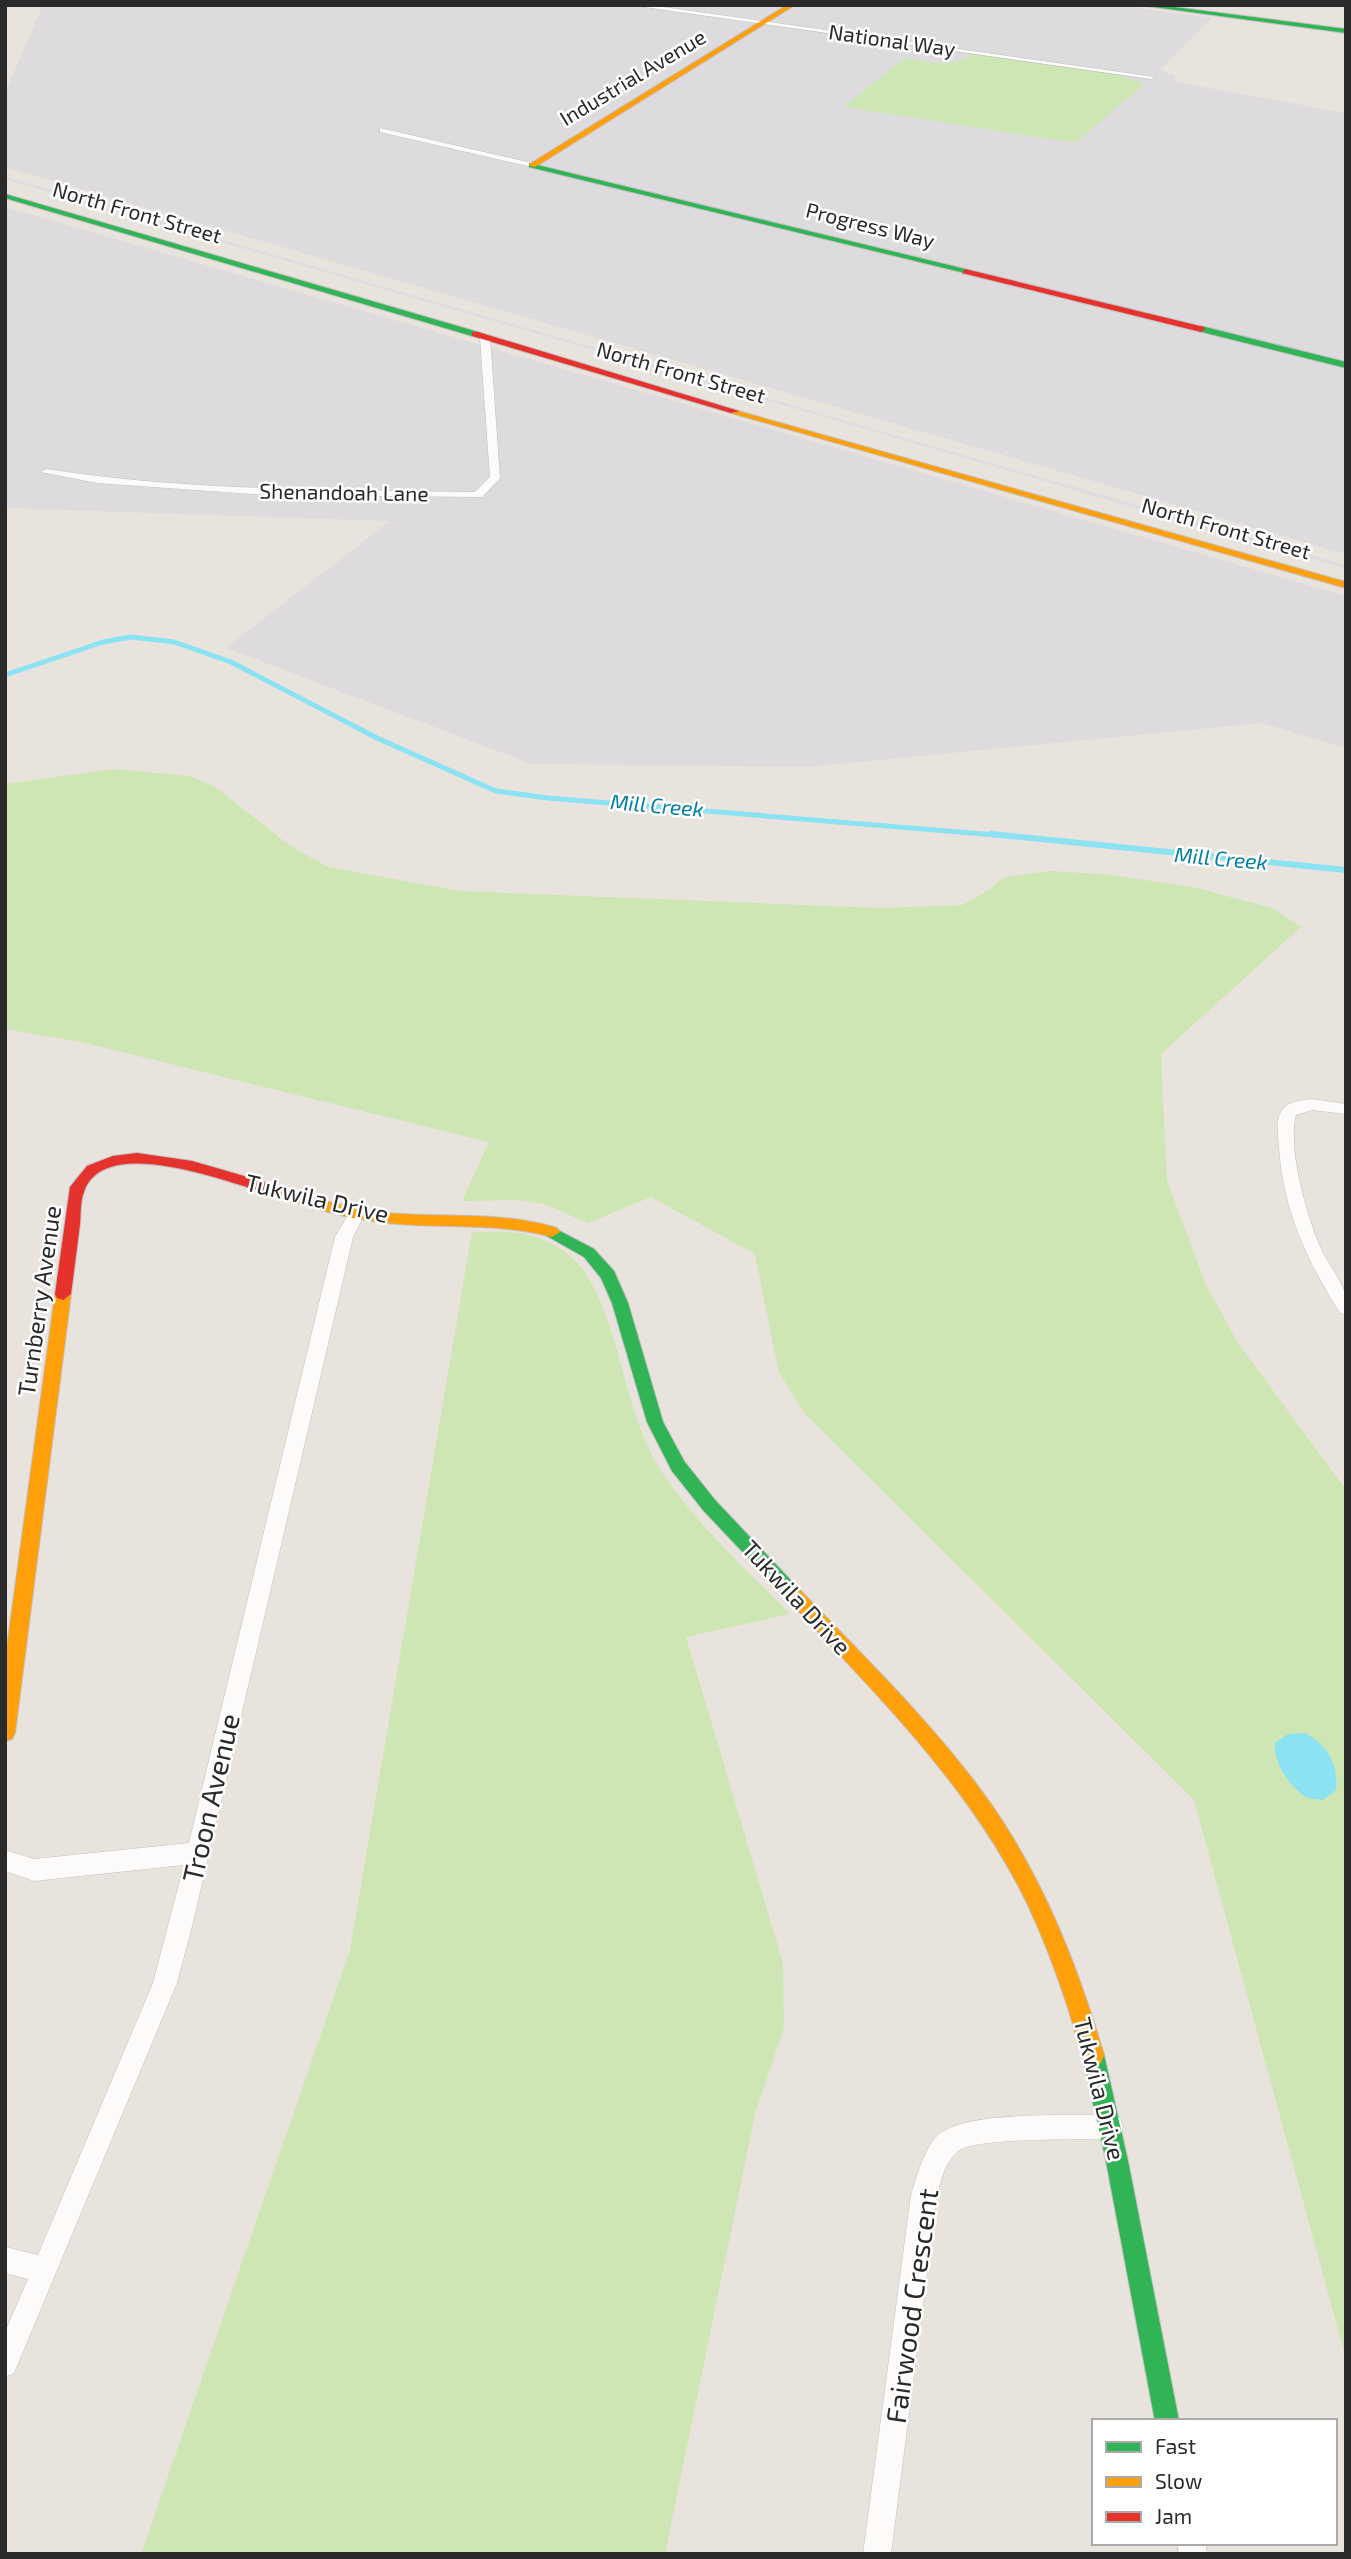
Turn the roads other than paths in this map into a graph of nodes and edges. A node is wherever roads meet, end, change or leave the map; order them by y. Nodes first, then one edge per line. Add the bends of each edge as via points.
1 (634, 5) edge
2 (792, 5) edge
3 (1142, 5) edge
4 (764, 23) junction
5 (1346, 31) edge
6 (1151, 77) dead end
7 (383, 130) dead end
8 (532, 165) junction
9 (5, 196) edge
10 (485, 338) junction
11 (1346, 366) edge
12 (46, 472) dead end
13 (1346, 585) edge
14 (1346, 1109) edge
15 (90, 1170) joint
16 (357, 1213) junction
17 (1346, 1308) edge
18 (5, 1733) edge
19 (198, 1853) junction
20 (5, 1860) edge
21 (1111, 2127) junction
22 (5, 2260) edge
23 (45, 2270) junction
24 (5, 2364) edge
25 (1167, 2419) edge
26 (877, 2554) edge

1 - 4 street, National Way
2 - 4 street, Industrial Avenue
3 - 5 street
4 - 6 street, National Way
4 - 8 street, Industrial Avenue
7 - 8 street, Progress Way
8 - 11 street, Progress Way
9 - 10 street, North Front Street
10 - 12 street, Shenandoah Lane via 495,478 478,495 268,492
10 - 13 street, North Front Street
14 - 17 street via 1314,1105 1292,1109 1286,1126 1296,1208 1318,1262
15 - 16 street, Tukwila Drive via 115,1160 157,1158
15 - 18 street, Turnberry Avenue via 78,1189
16 - 19 street, Troon Avenue via 344,1237
16 - 21 street, Tukwila Drive via 425,1221 530,1223 567,1238 604,1268 653,1418 678,1467 920,1731 1002,1837 1065,1966 1099,2072
19 - 20 street via 34,1870
19 - 23 street, Troon Avenue via 165,1983
21 - 25 street, Tukwila Drive
21 - 26 street, Fairwood Crescent via 974,2134 954,2138 936,2158 924,2195
22 - 23 street
23 - 24 street, Troon Avenue

